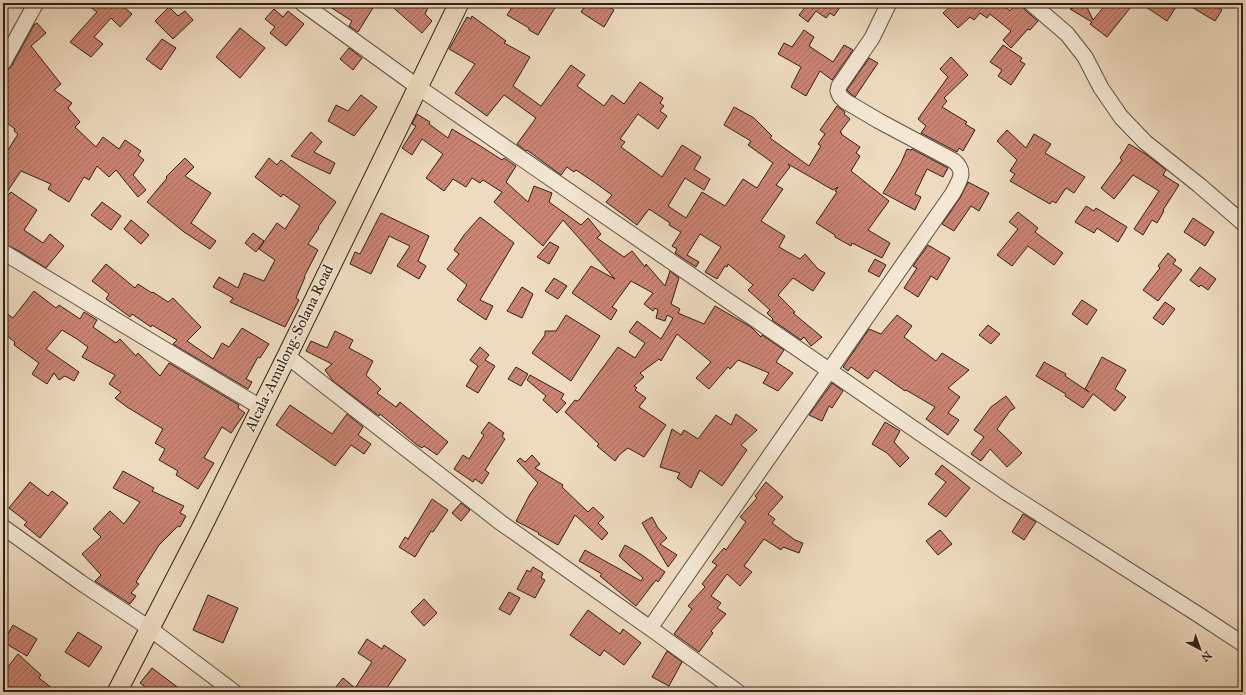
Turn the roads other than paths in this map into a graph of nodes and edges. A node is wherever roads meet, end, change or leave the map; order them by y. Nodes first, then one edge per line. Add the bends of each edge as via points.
1 (36, 3) edge
2 (302, 3) edge
3 (459, 3) edge
4 (889, 3) edge
5 (1031, 3) edge
6 (3, 63) edge
7 (418, 87) junction
8 (1243, 223) edge
9 (3, 252) edge
10 (287, 356) junction
11 (829, 371) junction
12 (260, 407) junction
13 (3, 527) edge
14 (149, 628) junction
15 (650, 628) junction
16 (1243, 644) edge
17 (117, 692) edge
18 (234, 692) edge
19 (738, 692) edge

1 - 6 street
2 - 7 street
3 - 7 main road, Alcala-Amulong-Solana Road
4 - 11 street via 872,38 839,86 840,96 879,121 954,161 962,173 953,193
5 - 8 street via 1067,34 1085,57 1100,88 1145,142
7 - 10 main road, Alcala-Amulong-Solana Road
7 - 11 street
9 - 12 street
10 - 12 main road, Alcala-Amulong-Solana Road
10 - 15 street via 500,522
11 - 15 street
11 - 16 street via 1007,493
12 - 14 main road, Alcala-Amulong-Solana Road
13 - 14 street
14 - 17 main road, Alcala-Amulong-Solana Road
14 - 18 street
15 - 19 street

